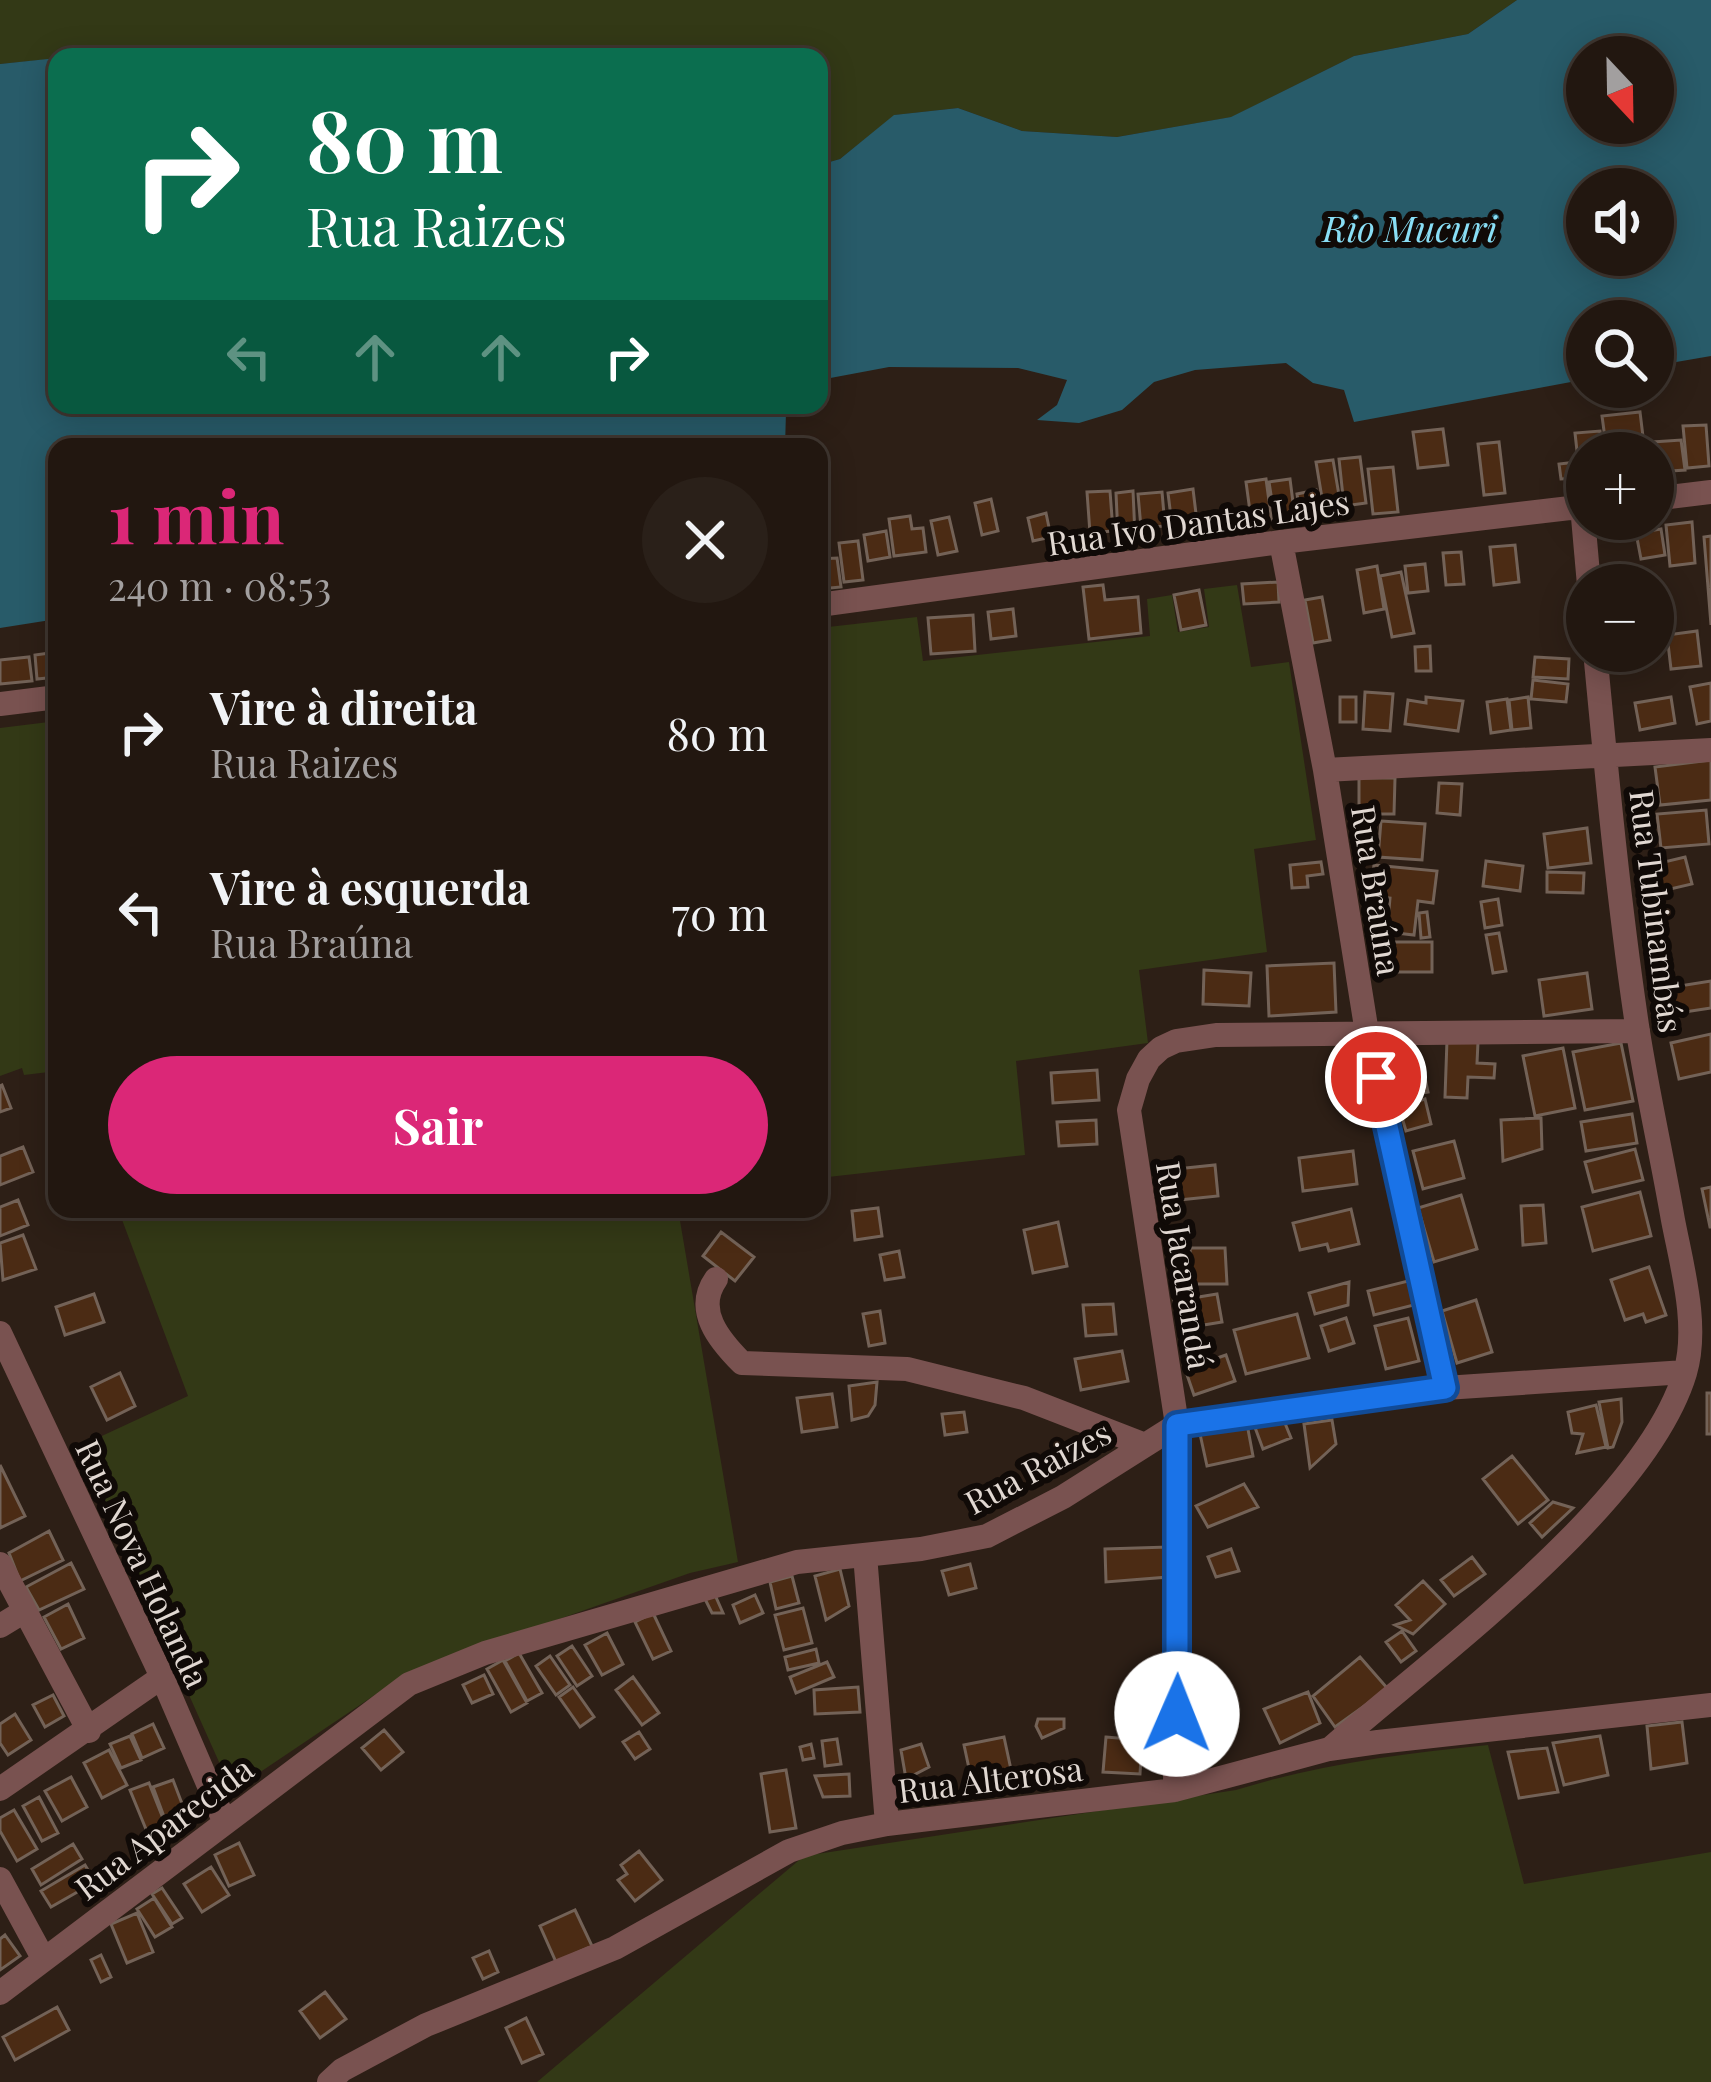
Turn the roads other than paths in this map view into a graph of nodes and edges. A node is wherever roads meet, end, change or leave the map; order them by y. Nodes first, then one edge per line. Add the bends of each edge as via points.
1 (1711, 492) edge
2 (1674, 496) edge
3 (1566, 508) edge
4 (1281, 542) junction
5 (828, 604) edge
6 (1597, 672) edge
7 (48, 698) edge
8 (0, 704) edge
9 (1711, 750) edge
10 (1605, 758) junction
11 (1325, 770) junction
12 (1638, 1031) junction
13 (1367, 1033) junction
14 (716, 1279) dead end
15 (0, 1333) edge
16 (1685, 1372) junction
17 (1445, 1388) junction
18 (1177, 1425) junction
19 (1145, 1445) junction
20 (865, 1555) junction
21 (0, 1564) edge
22 (22, 1612) junction
23 (0, 1626) edge
24 (163, 1677) junction
25 (1711, 1705) edge
26 (367, 1714) joint
27 (89, 1731) junction
28 (1329, 1749) junction
29 (0, 1789) edge
30 (1175, 1790) junction
31 (225, 1823) junction
32 (887, 1824) junction
33 (0, 1879) edge
34 (43, 1958) junction
35 (0, 1994) edge
36 (329, 2082) edge

1 - 2 street
3 - 4 street, Rua Ivo Dantas Lajes
4 - 5 street, Rua Ivo Dantas Lajes
4 - 11 street, Rua Braúna
6 - 10 street, Rua Tubinambás
7 - 8 street
9 - 10 street
10 - 11 street
10 - 12 street, Rua Tubinambás
11 - 13 street, Rua Braúna
12 - 13 street
12 - 16 street, Rua Tubinambás via 1686,1289
13 - 17 street, Rua Braúna
13 - 18 street, Rua Jacarandá via 1216,1035 1176,1041 1149,1059 1129,1110
14 - 19 street via 706,1292 708,1316 742,1363 907,1370 1024,1398
15 - 24 street, Rua Nova Holanda
16 - 17 street, Rua Raizes
16 - 28 street, Rua Tubinambás via 1629,1473 1570,1538
17 - 18 street, Rua Raizes
18 - 19 street, Rua Raizes
18 - 30 street, Rua Jacarandá
19 - 20 street, Rua Raizes via 987,1536
20 - 26 street, Rua Raizes via 797,1562 485,1653 409,1684
20 - 32 street
21 - 22 street
22 - 23 street
22 - 27 street
24 - 27 street
24 - 31 street, Rua Nova Holanda
25 - 28 street, Rua Alterosa
26 - 31 street, Rua Aparecida
27 - 29 street
28 - 30 street, Rua Alterosa
30 - 32 street, Rua Alterosa
31 - 34 street, Rua Aparecida
32 - 36 street, Rua Alterosa via 789,1851 615,1948 426,2025
33 - 34 street
34 - 35 street, Rua Aparecida

